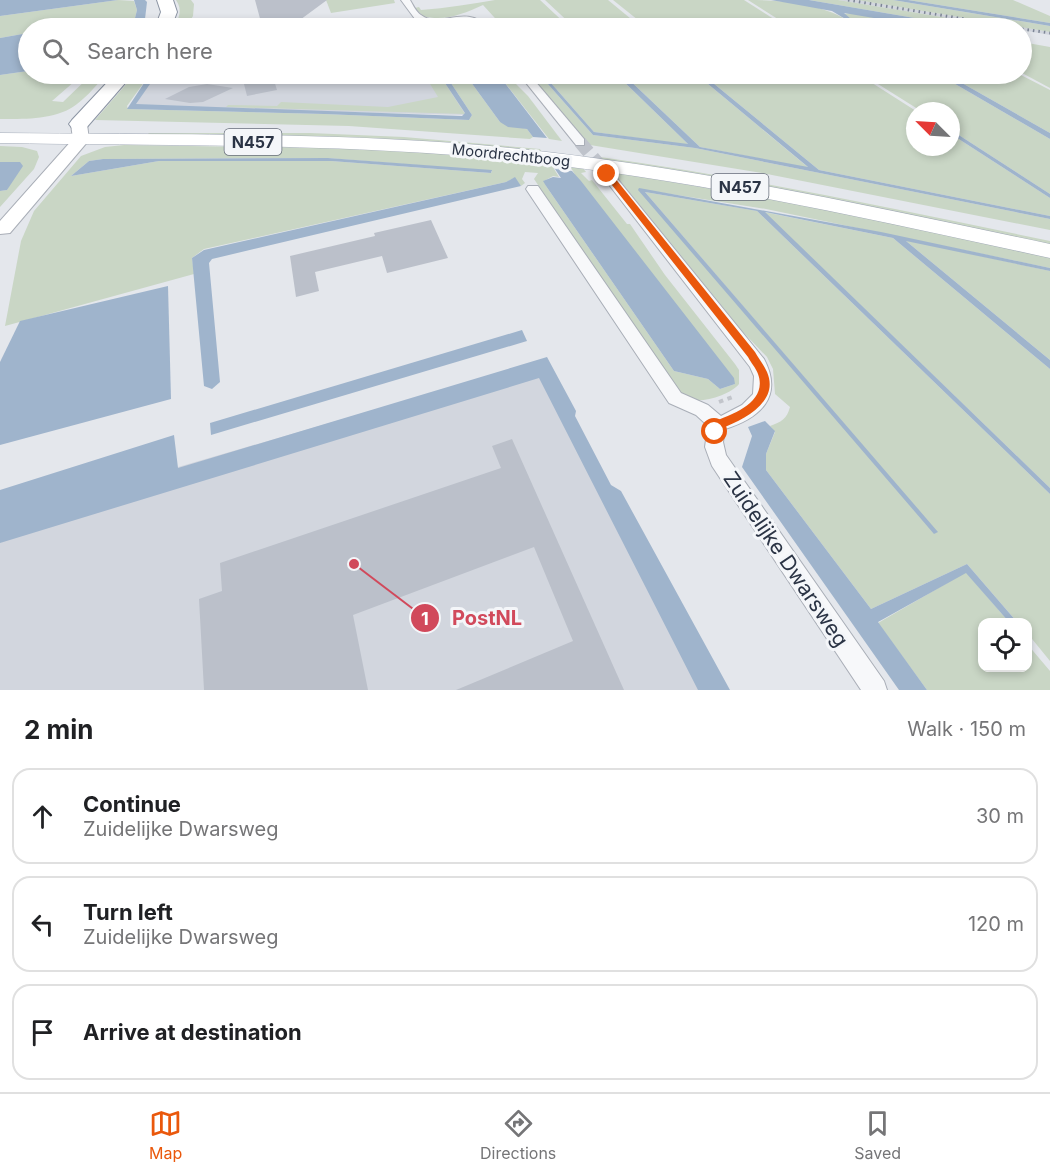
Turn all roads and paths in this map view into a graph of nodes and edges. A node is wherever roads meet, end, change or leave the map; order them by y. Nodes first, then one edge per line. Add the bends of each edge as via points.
1 (165, 0) edge
2 (405, 0) edge
3 (167, 18) edge
4 (420, 18) edge
5 (116, 84) edge
6 (532, 84) edge
7 (0, 123) edge
8 (75, 134) junction
9 (0, 138) edge
10 (580, 142) tunnel mouth
11 (607, 174) tunnel mouth
12 (533, 189) dead end
13 (1050, 235) edge
14 (2, 237) edge
15 (1050, 251) edge
16 (741, 392) dead end
17 (702, 410) junction
18 (718, 424) junction
19 (875, 690) edge

1 - 3 highway
2 - 4 street
5 - 8 highway
6 - 10 street
7 - 8 main road, Moordrechtboog / N457
8 - 9 main road, Moordrechtboog / N457
8 - 13 main road, Moordrechtboog / N457 via 337,129 543,145 741,174
8 - 14 street via 8,205
8 - 15 main road, Moordrechtboog / N457 via 379,145 537,157 750,189
11 - 18 street via 764,375 761,397 749,411
12 - 17 street via 675,398
16 - 17 path
17 - 18 street
18 - 19 street, Zuidelijke Dwarsweg via 713,438 719,460

